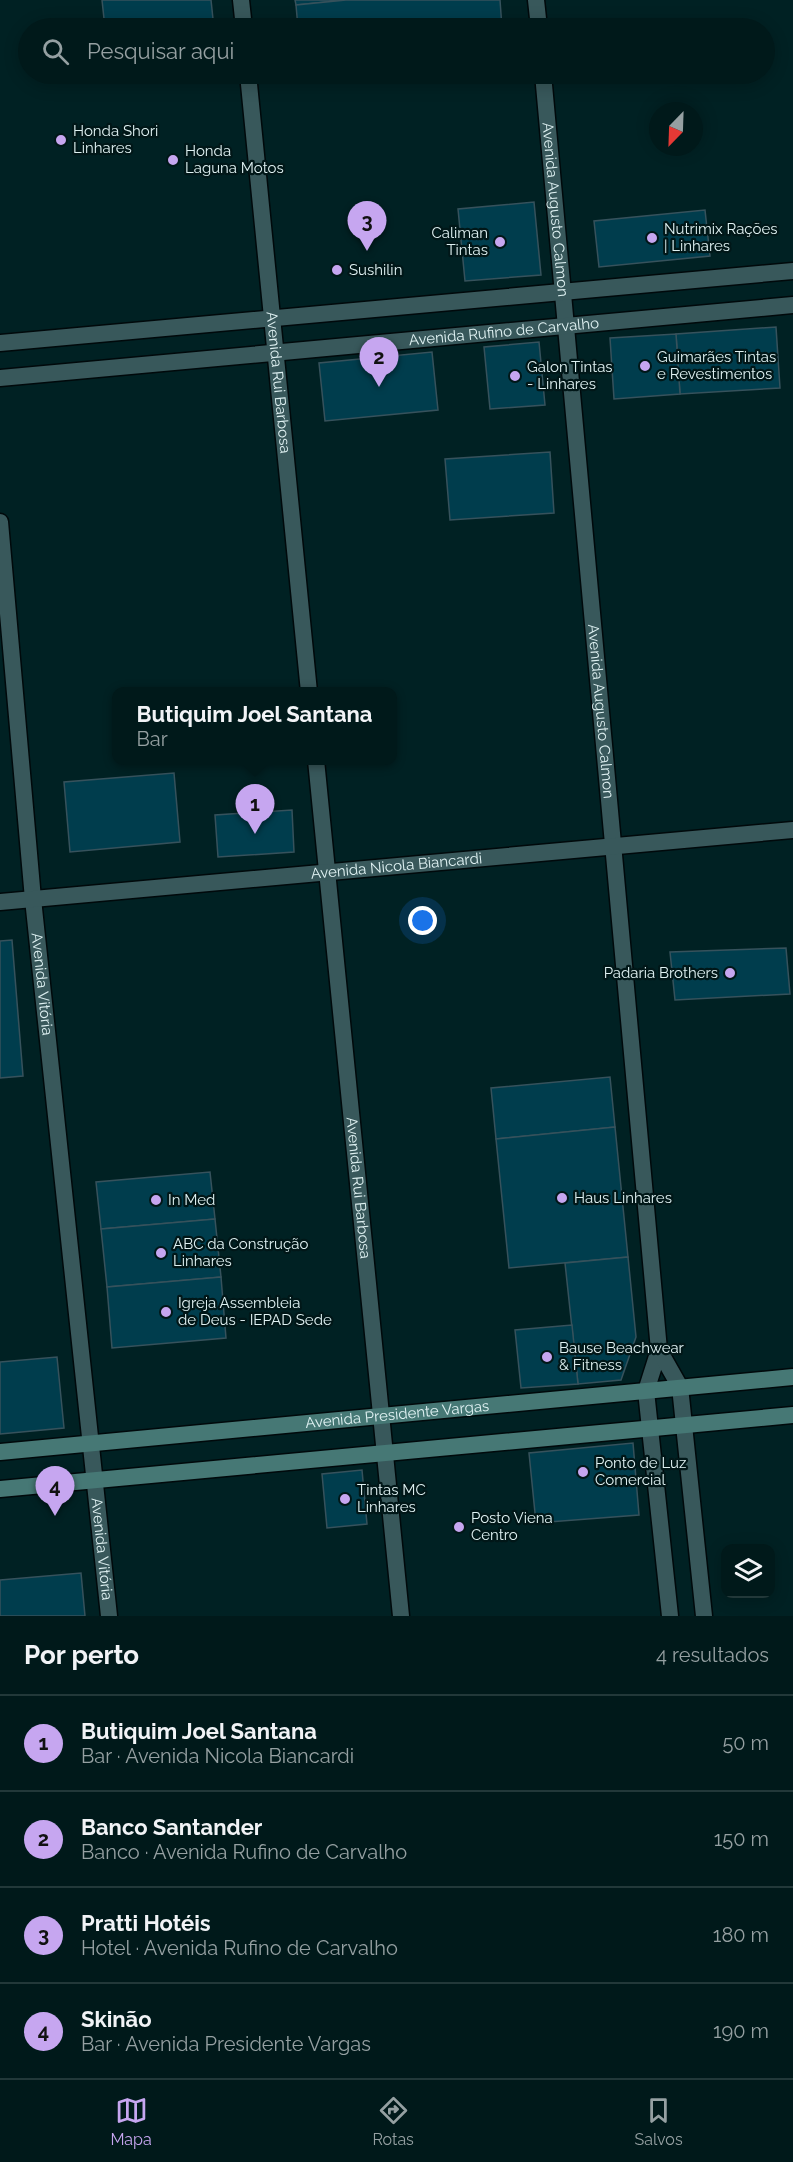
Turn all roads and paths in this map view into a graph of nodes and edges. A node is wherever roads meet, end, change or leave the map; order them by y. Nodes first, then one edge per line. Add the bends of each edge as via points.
1 (241, 0) edge
2 (536, 0) edge
3 (242, 18) edge
4 (538, 18) edge
5 (249, 84) edge
6 (544, 84) edge
7 (793, 272) edge
8 (563, 292) junction
9 (793, 305) edge
10 (272, 319) junction
11 (566, 326) junction
12 (0, 344) edge
13 (276, 353) junction
14 (0, 378) edge
15 (0, 522) edge
16 (309, 687) edge
17 (316, 765) edge
18 (793, 830) edge
19 (613, 846) junction
20 (327, 872) junction
21 (33, 899) junction
22 (0, 902) edge
23 (659, 1350) junction
24 (793, 1377) edge
25 (680, 1388) junction
26 (646, 1391) junction
27 (793, 1415) edge
28 (381, 1416) junction
29 (684, 1425) junction
30 (650, 1429) junction
31 (92, 1444) junction
32 (0, 1452) edge
33 (385, 1453) junction
34 (96, 1480) junction
35 (0, 1490) edge
36 (109, 1616) edge
37 (401, 1616) edge
38 (670, 1616) edge
39 (704, 1616) edge

1 - 3 street
2 - 4 street
5 - 10 street, Avenida Rui Barbosa
6 - 8 street, Avenida Augusto Calmon
7 - 8 street
8 - 10 street
8 - 11 street, Avenida Augusto Calmon
9 - 11 street, Avenida Rufino de Carvalho
10 - 12 street
10 - 13 street, Avenida Rui Barbosa
11 - 13 street, Avenida Rufino de Carvalho
11 - 19 street, Avenida Augusto Calmon
13 - 14 street, Avenida Rufino de Carvalho
13 - 16 street, Avenida Rui Barbosa
15 - 21 street, Avenida Vitória
17 - 20 street, Avenida Rui Barbosa
18 - 19 street, Avenida Nicola Biancardi
19 - 20 street, Avenida Nicola Biancardi
19 - 23 street, Avenida Augusto Calmon
20 - 21 street, Avenida Nicola Biancardi
20 - 28 street, Avenida Rui Barbosa
21 - 22 street, Avenida Nicola Biancardi
21 - 31 street, Avenida Vitória
23 - 25 street, Avenida Augusto Calmon
23 - 26 street, Avenida Augusto Calmon
24 - 25 main road, Avenida Presidente Vargas
25 - 26 main road, Avenida Presidente Vargas
25 - 29 street
26 - 28 main road, Avenida Presidente Vargas
26 - 30 street, Avenida Augusto Calmon
27 - 29 main road
28 - 31 main road, Avenida Presidente Vargas
28 - 33 street, Avenida Rui Barbosa
29 - 30 main road
29 - 39 street
30 - 33 main road
30 - 38 street, Avenida Augusto Calmon
31 - 32 main road, Avenida Presidente Vargas
31 - 34 street, Avenida Vitória
33 - 34 main road
33 - 37 street, Avenida Rui Barbosa
34 - 35 main road
34 - 36 street, Avenida Vitória

